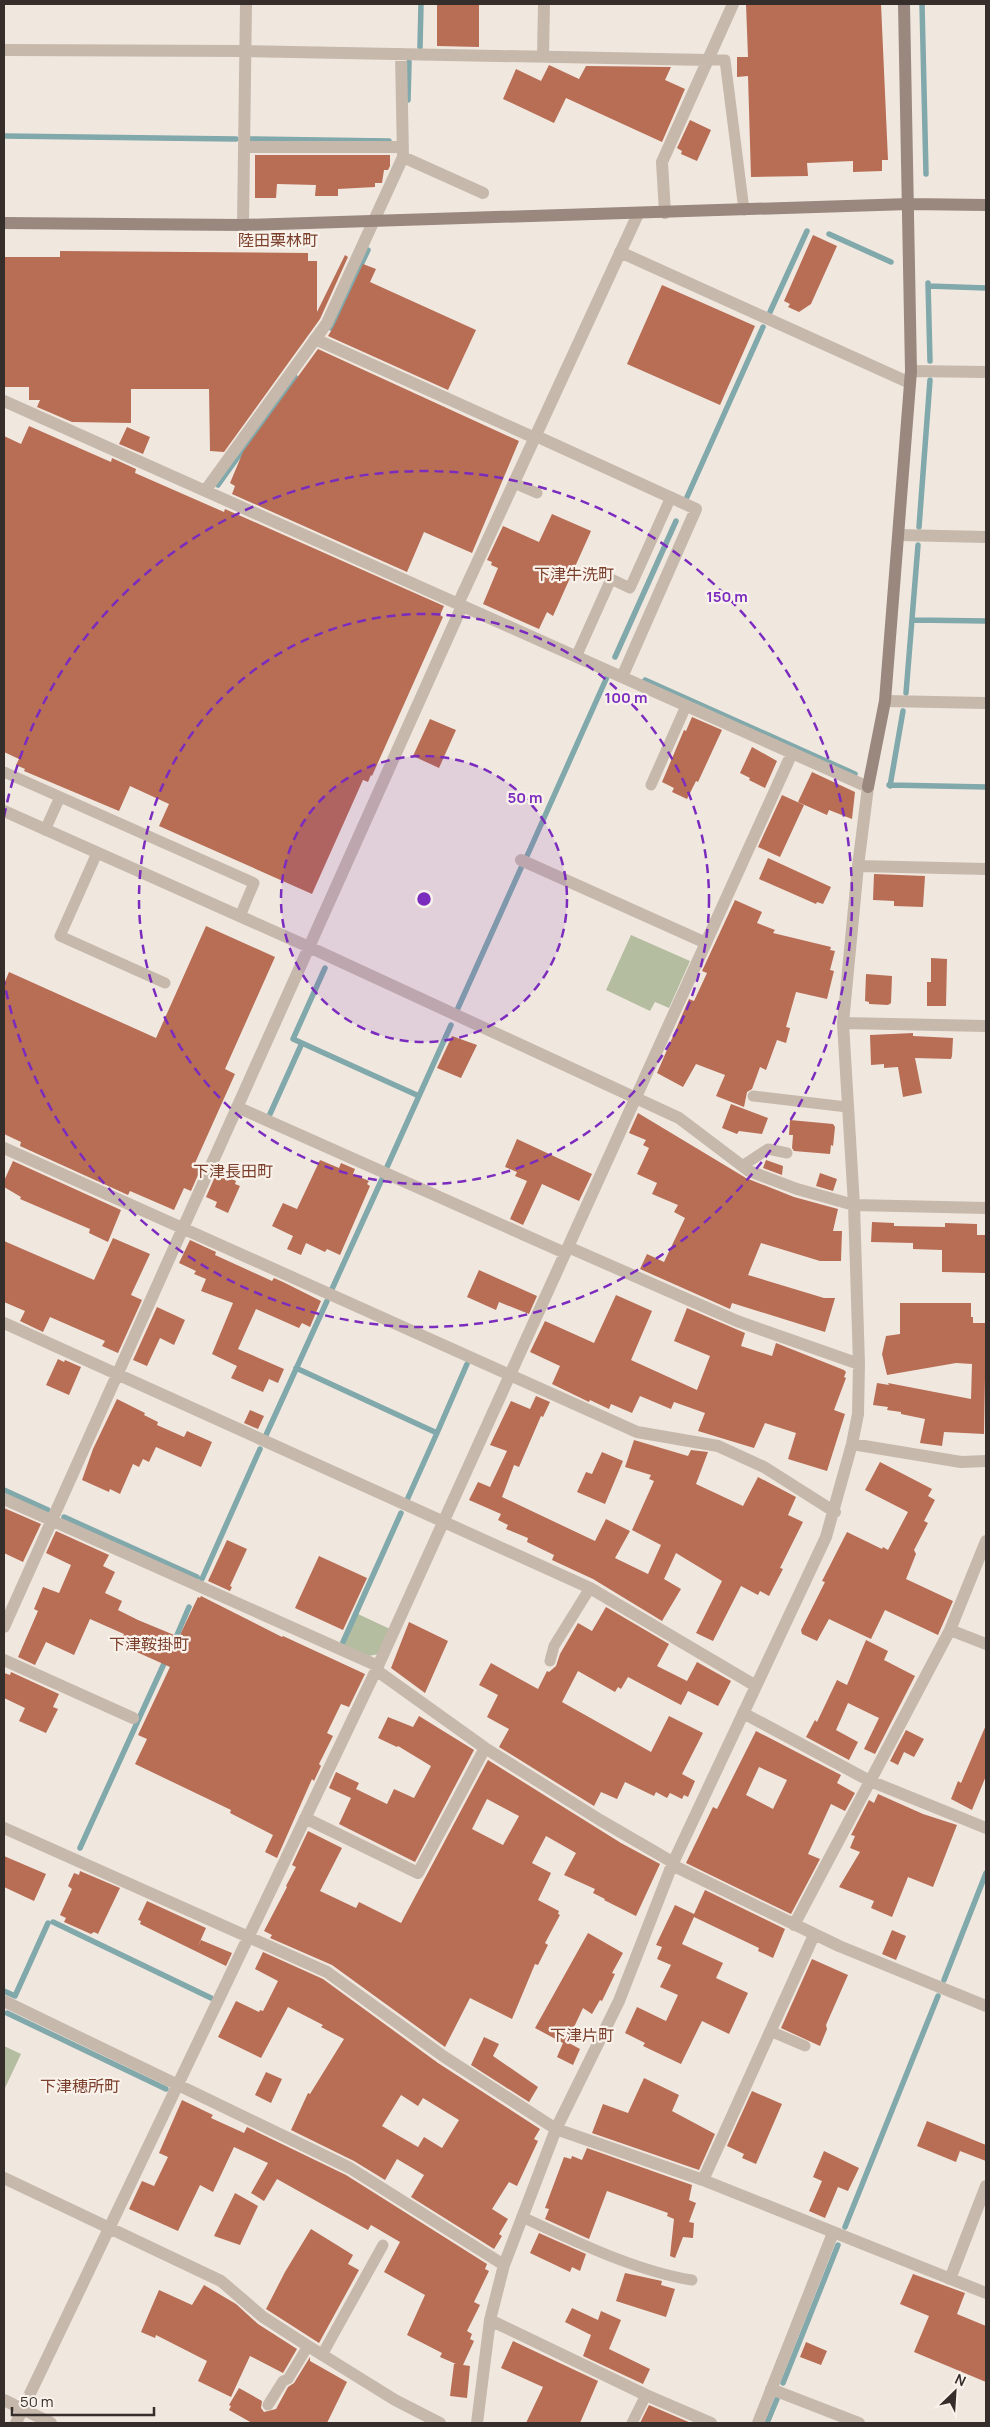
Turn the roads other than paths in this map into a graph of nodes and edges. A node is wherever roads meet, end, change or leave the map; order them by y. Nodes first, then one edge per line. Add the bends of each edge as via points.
1 (246, 4) edge
2 (544, 4) edge
3 (733, 4) edge
4 (904, 4) edge
5 (4, 50) edge
6 (245, 51) junction
7 (401, 54) junction
8 (543, 57) junction
9 (708, 60) junction
10 (244, 147) junction
11 (402, 152) junction
12 (483, 193) dead end
13 (909, 204) junction
14 (986, 205) edge
15 (744, 210) junction
16 (664, 213) junction
17 (638, 214) junction
18 (373, 222) junction
19 (4, 223) edge
20 (243, 226) junction
21 (620, 252) junction
22 (315, 339) junction
23 (986, 372) edge
24 (911, 377) junction
25 (4, 401) edge
26 (535, 437) junction
27 (514, 482) junction
28 (205, 491) junction
29 (537, 493) dead end
30 (671, 497) junction
31 (899, 535) junction
32 (986, 537) edge
33 (460, 605) junction
34 (576, 657) junction
35 (622, 677) junction
36 (885, 701) junction
37 (986, 703) edge
38 (686, 706) junction
39 (792, 753) junction
40 (4, 772) edge
41 (650, 784) dead end
42 (868, 787) junction
43 (60, 796) junction
44 (4, 811) edge
45 (45, 830) junction
46 (97, 853) junction
47 (521, 860) dead end
48 (858, 866) junction
49 (986, 869) edge
50 (240, 916) junction
51 (706, 943) junction
52 (309, 947) junction
53 (165, 983) dead end
54 (843, 1023) junction
55 (986, 1026) edge
56 (753, 1096) dead end
57 (636, 1097) junction
58 (237, 1107) junction
59 (847, 1107) junction
60 (4, 1148) edge
61 (787, 1153) dead end
62 (742, 1166) junction
63 (854, 1205) junction
64 (986, 1208) edge
65 (183, 1228) junction
66 (566, 1250) junction
67 (4, 1323) edge
68 (858, 1364) junction
69 (510, 1374) junction
70 (117, 1375) junction
71 (852, 1444) junction
72 (986, 1461) edge
73 (4, 1499) edge
74 (835, 1512) junction
75 (52, 1520) junction
76 (442, 1523) junction
77 (986, 1541) edge
78 (590, 1588) junction
79 (4, 1628) edge
80 (950, 1630) junction
81 (986, 1644) edge
82 (4, 1660) edge
83 (550, 1661) dead end
84 (377, 1668) junction
85 (756, 1686) junction
86 (743, 1713) junction
87 (133, 1718) dead end
88 (484, 1748) junction
89 (870, 1782) junction
90 (305, 1818) junction
91 (4, 1828) edge
92 (986, 1828) edge
93 (673, 1864) junction
94 (794, 1925) junction
95 (814, 1934) junction
96 (249, 1936) junction
97 (4, 2001) edge
98 (986, 2006) edge
99 (770, 2031) junction
100 (805, 2046) dead end
101 (177, 2085) junction
102 (556, 2129) junction
103 (4, 2178) edge
104 (703, 2180) junction
105 (986, 2186) edge
106 (522, 2217) junction
107 (109, 2228) junction
108 (833, 2233) junction
109 (383, 2246) dead end
110 (504, 2265) junction
111 (950, 2279) junction
112 (692, 2280) dead end
113 (986, 2293) edge
114 (490, 2320) junction
115 (308, 2346) junction
116 (322, 2355) junction
117 (772, 2389) junction
118 (646, 2395) junction
119 (4, 2400) edge
120 (268, 2405) dead end
121 (22, 2409) junction
122 (16, 2423) edge
123 (51, 2423) edge
124 (440, 2423) edge
125 (477, 2423) edge
126 (632, 2423) edge
127 (711, 2423) edge
128 (758, 2423) edge
129 (859, 2423) edge

1 - 6 street
2 - 8 street
3 - 9 street
4 - 13 street
5 - 6 street
6 - 7 street
6 - 10 street
7 - 8 street
7 - 11 street
8 - 9 street
9 - 15 lane via 725,60
9 - 16 street via 662,162
10 - 11 street
10 - 20 street
11 - 12 street
11 - 18 street
13 - 14 street
13 - 15 street
13 - 24 street
15 - 16 street
16 - 17 street
17 - 18 street
17 - 21 street
18 - 20 street
18 - 22 street via 326,323
19 - 20 street
21 - 24 street
21 - 26 street
22 - 26 street
22 - 28 street
23 - 24 street
24 - 31 street
25 - 28 street
26 - 27 street
26 - 30 street
27 - 29 lane
27 - 33 street
28 - 33 street
30 - 34 lane via 630,588 610,579
30 - 35 street via 696,509
31 - 32 street
31 - 36 street
33 - 34 street
33 - 52 street
34 - 35 street
35 - 38 street
36 - 37 street
36 - 42 street
38 - 39 street
38 - 41 lane
39 - 42 street
39 - 51 street
40 - 43 lane
42 - 48 street
43 - 45 lane
43 - 50 lane via 254,883
44 - 45 street
45 - 46 street
46 - 50 street
46 - 53 lane via 60,936
47 - 51 street
48 - 49 street
48 - 54 street
50 - 52 street
51 - 57 street
52 - 57 street
52 - 58 street
54 - 55 street
54 - 59 street
56 - 59 lane
57 - 62 street via 679,1118
57 - 66 street
58 - 65 street
58 - 66 street
59 - 63 street
60 - 65 street
61 - 62 lane via 768,1149
62 - 63 street via 797,1189
63 - 64 street
63 - 68 street
65 - 69 street
65 - 70 street
66 - 68 street via 737,1321
66 - 69 street
67 - 70 street
68 - 71 street via 858,1414
69 - 74 street via 637,1432 718,1446 764,1467
69 - 76 street
70 - 75 street
70 - 76 street
71 - 72 street via 961,1462
71 - 74 street
73 - 75 street
74 - 85 street
75 - 79 street
75 - 84 street
76 - 78 street
76 - 84 street
77 - 80 street
78 - 83 lane via 554,1646
78 - 85 street
80 - 81 street
80 - 89 street
82 - 87 street
84 - 88 street
84 - 90 street
85 - 86 street
86 - 89 street
86 - 93 street
88 - 90 street via 418,1873
88 - 93 street
89 - 92 street
89 - 94 street
90 - 96 street
91 - 96 street
93 - 94 street
93 - 102 street via 619,2001
94 - 95 street
95 - 98 street
95 - 99 street
96 - 101 street
96 - 102 street via 328,1972 443,2056
97 - 101 street
99 - 100 lane
99 - 104 street
101 - 107 street
101 - 110 street via 350,2168
102 - 104 street
102 - 106 street
103 - 107 street
104 - 108 street
105 - 111 street
106 - 110 street
106 - 112 lane via 591,2248 671,2277
107 - 115 street via 221,2281 263,2317
107 - 121 street
108 - 111 street
108 - 117 street
109 - 116 lane
110 - 114 street
111 - 113 street
114 - 118 street
114 - 125 street
115 - 116 street
115 - 120 lane via 288,2380 283,2381
116 - 124 street via 395,2400
117 - 128 street
117 - 129 street
118 - 126 lane
118 - 127 street
119 - 121 street
121 - 122 street
121 - 123 street

